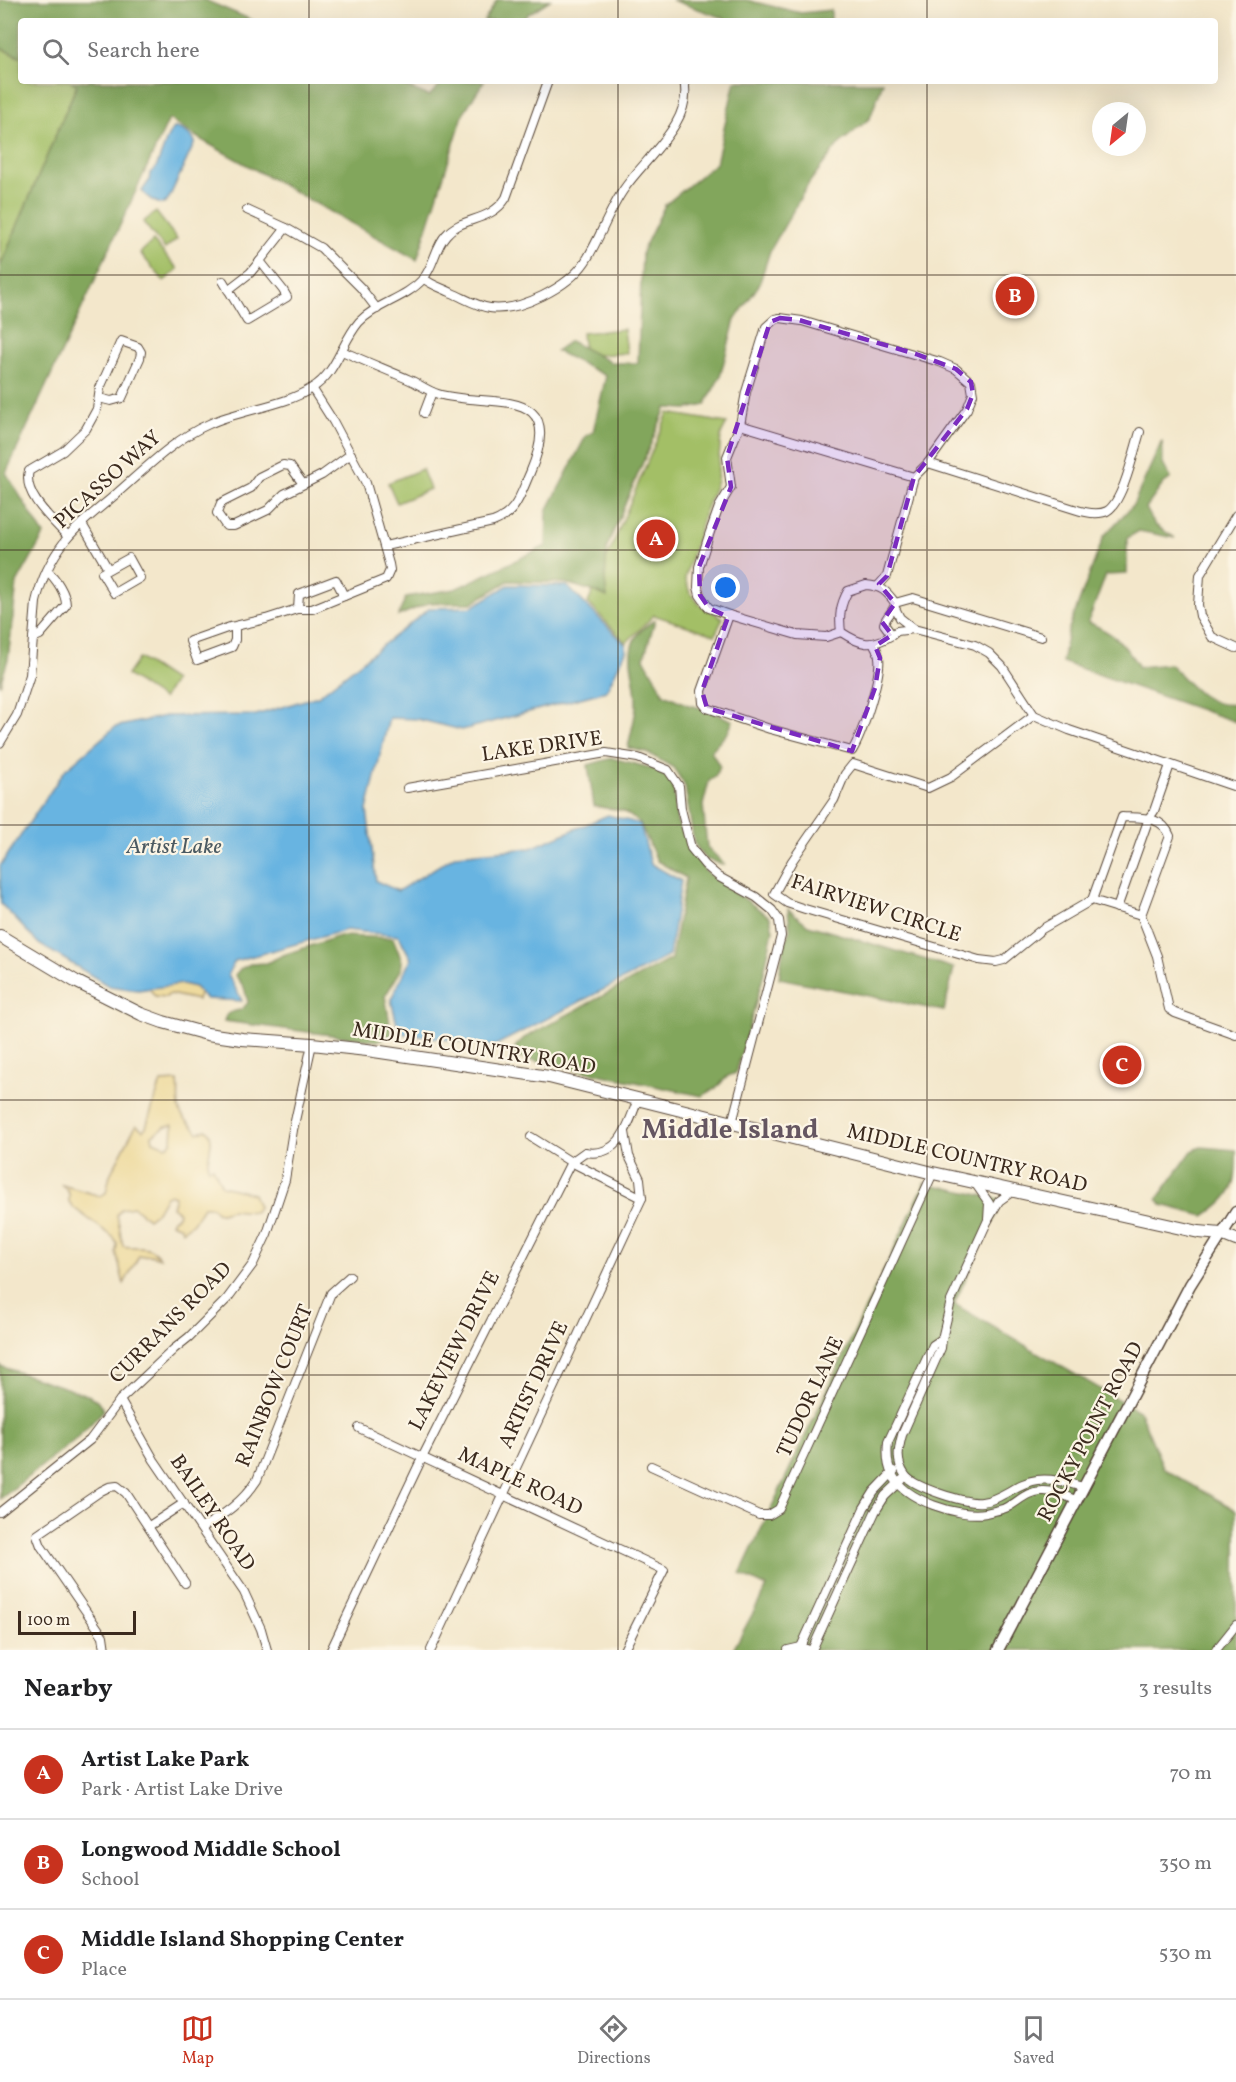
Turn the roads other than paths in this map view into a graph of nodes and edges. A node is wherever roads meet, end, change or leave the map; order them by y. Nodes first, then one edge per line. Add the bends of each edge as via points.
1 (547, 84) edge
2 (684, 84) edge
3 (247, 210) dead end
4 (286, 228) junction
5 (260, 261) junction
6 (423, 278) junction
7 (223, 280) dead end
8 (228, 290) junction
9 (377, 309) junction
10 (342, 351) junction
11 (312, 388) junction
12 (432, 392) junction
13 (99, 398) junction
14 (424, 413) dead end
15 (740, 425) junction
16 (1140, 432) dead end
17 (351, 454) junction
18 (928, 463) junction
19 (914, 477) junction
20 (303, 484) junction
21 (1236, 515) edge
22 (82, 524) junction
23 (68, 537) junction
24 (385, 546) junction
25 (108, 569) junction
26 (47, 571) junction
27 (878, 586) junction
28 (344, 596) junction
29 (895, 606) junction
30 (298, 609) junction
31 (729, 615) junction
32 (235, 626) junction
33 (914, 629) junction
34 (841, 632) junction
35 (892, 635) junction
36 (1041, 637) dead end
37 (33, 638) junction
38 (874, 644) junction
39 (1236, 648) edge
40 (1034, 715) junction
41 (0, 742) edge
42 (1170, 765) junction
43 (1236, 787) edge
44 (407, 788) dead end
45 (1149, 818) junction
46 (1092, 900) junction
47 (1117, 908) junction
48 (1141, 915) junction
49 (0, 936) edge
50 (1236, 1035) edge
51 (312, 1044) junction
52 (638, 1099) junction
53 (732, 1123) junction
54 (625, 1132) junction
55 (531, 1137) dead end
56 (571, 1162) junction
57 (933, 1173) junction
58 (974, 1182) junction
59 (1014, 1190) junction
60 (642, 1198) junction
61 (1236, 1212) edge
62 (988, 1220) junction
63 (1221, 1234) junction
64 (1236, 1239) edge
65 (350, 1276) dead end
66 (942, 1339) junction
67 (120, 1400) junction
68 (359, 1428) dead end
69 (423, 1456) junction
70 (651, 1466) dead end
71 (900, 1466) junction
72 (891, 1473) junction
73 (906, 1478) junction
74 (898, 1483) junction
75 (1083, 1487) junction
76 (503, 1495) junction
77 (1076, 1500) junction
78 (184, 1503) junction
79 (0, 1512) edge
80 (149, 1527) junction
81 (201, 1528) junction
82 (186, 1583) dead end
83 (1236, 1625) edge
84 (807, 1649) edge
85 (105, 1650) edge
86 (267, 1650) edge
87 (331, 1650) edge
88 (431, 1650) edge
89 (624, 1650) edge
90 (788, 1650) edge
91 (998, 1650) edge
92 (1216, 1650) edge

1 - 6 street via 500,208 449,231
2 - 6 street via 685,103 674,128 623,190 585,262 565,284 516,306 493,308 469,301
3 - 4 street
4 - 5 street
4 - 9 street via 321,248
5 - 8 street
5 - 8 street via 287,297 247,321
6 - 9 street, PICASSO WAY
7 - 8 street
9 - 10 street, PICASSO WAY via 358,323
10 - 11 street, PICASSO WAY via 333,368
10 - 12 street
11 - 17 street
11 - 22 street, PICASSO WAY via 299,396 228,416 189,435
12 - 14 street
12 - 24 street via 520,406 539,424 539,452 508,515 493,522
13 - 13 street via 120,341 138,347 140,358 122,398
13 - 23 street via 92,421 80,437 63,452 34,467 27,478 36,500
15 - 18 street via 766,327 775,319 788,318 940,362 971,382 973,394 967,409
15 - 19 street
15 - 31 street via 728,457 731,487 719,507 698,577 700,595 709,608
16 - 18 street via 1115,502 1108,511 1098,514
17 - 20 street
17 - 24 street via 366,483
18 - 19 street
19 - 27 street via 887,576
20 - 20 street via 284,494 268,510 234,526 226,526 218,513 222,503 283,465 290,466
21 - 39 street via 1200,575 1198,605 1212,637
22 - 23 street, PICASSO WAY
22 - 25 street
23 - 26 street, PICASSO WAY
24 - 28 street via 389,564 386,579
25 - 25 street via 129,558 140,578 114,593 102,573
26 - 37 street, PICASSO WAY via 36,602
26 - 37 street via 67,601 40,635
27 - 29 street
27 - 34 street via 849,591 839,614
28 - 30 street via 312,609
28 - 30 street via 336,580 299,594
29 - 33 street via 900,618
29 - 35 street via 884,624
29 - 36 street via 913,598
30 - 32 street
31 - 34 street via 797,635 826,637
31 - 38 street via 702,691 707,708 852,751 875,688 880,658
32 - 32 street via 232,647 197,660 190,641
33 - 35 street
33 - 40 street via 975,645 988,653 1002,666
34 - 38 street via 861,643
35 - 38 street
37 - 41 street, PICASSO WAY via 27,688
40 - 42 street
40 - 46 street, FAIRVIEW CIRCLE via 951,777 927,788 853,764 774,894 805,909 996,962
42 - 43 street
42 - 45 street
44 - 53 street, LAKE DRIVE via 606,753 638,758 669,770 679,786 691,848 719,877 772,910 782,936
45 - 46 street via 1122,817
45 - 47 street
45 - 48 street via 1163,825 1170,836
46 - 47 street
47 - 48 street
48 - 50 street via 1157,956 1169,1009
49 - 51 main road, MIDDLE COUNTRY ROAD via 75,981 163,1022 207,1034
51 - 52 main road, MIDDLE COUNTRY ROAD via 549,1077
51 - 67 street, CURRANS ROAD via 285,1180 253,1264 227,1299
52 - 53 main road, MIDDLE COUNTRY ROAD
52 - 54 street
53 - 57 main road, MIDDLE COUNTRY ROAD
54 - 56 street via 605,1152 585,1152
54 - 60 street
55 - 56 street
56 - 60 street
56 - 69 street, LAKEVIEW DRIVE
57 - 58 main road, MIDDLE COUNTRY ROAD
57 - 70 street, TUDOR LANE via 779,1509 759,1515
58 - 59 main road, MIDDLE COUNTRY ROAD
58 - 62 street via 989,1203
59 - 62 street via 999,1202
59 - 63 main road, MIDDLE COUNTRY ROAD
60 - 76 street, ARTIST DRIVE
61 - 63 main road, ROCKY POINT ROAD
62 - 66 street via 951,1301
63 - 64 main road, MIDDLE COUNTRY ROAD
63 - 75 main road, ROCKY POINT ROAD
65 - 81 street, RAINBOW COURT via 331,1293 250,1492
66 - 71 street via 897,1450
66 - 72 street via 933,1345 888,1442
67 - 78 street, BAILEY ROAD
67 - 79 street, CURRANS ROAD via 90,1440
68 - 69 street, MAPLE ROAD
69 - 76 street, MAPLE ROAD
69 - 87 street, LAKEVIEW DRIVE
71 - 72 street
71 - 73 street
72 - 74 street
72 - 84 street via 864,1508
73 - 74 street
73 - 75 street via 967,1502 984,1502 1039,1479
74 - 77 street via 905,1491 947,1510 974,1514 1006,1508 1041,1491
74 - 84 street via 875,1512
75 - 77 main road, ROCKY POINT ROAD
76 - 88 street, ARTIST DRIVE
76 - 89 street, MAPLE ROAD via 664,1570
77 - 91 main road, ROCKY POINT ROAD
78 - 80 street
78 - 81 street, BAILEY ROAD
80 - 82 street
80 - 85 street via 117,1486 101,1491 37,1535 103,1636
81 - 86 street, BAILEY ROAD via 244,1592
83 - 92 street
84 - 90 street

